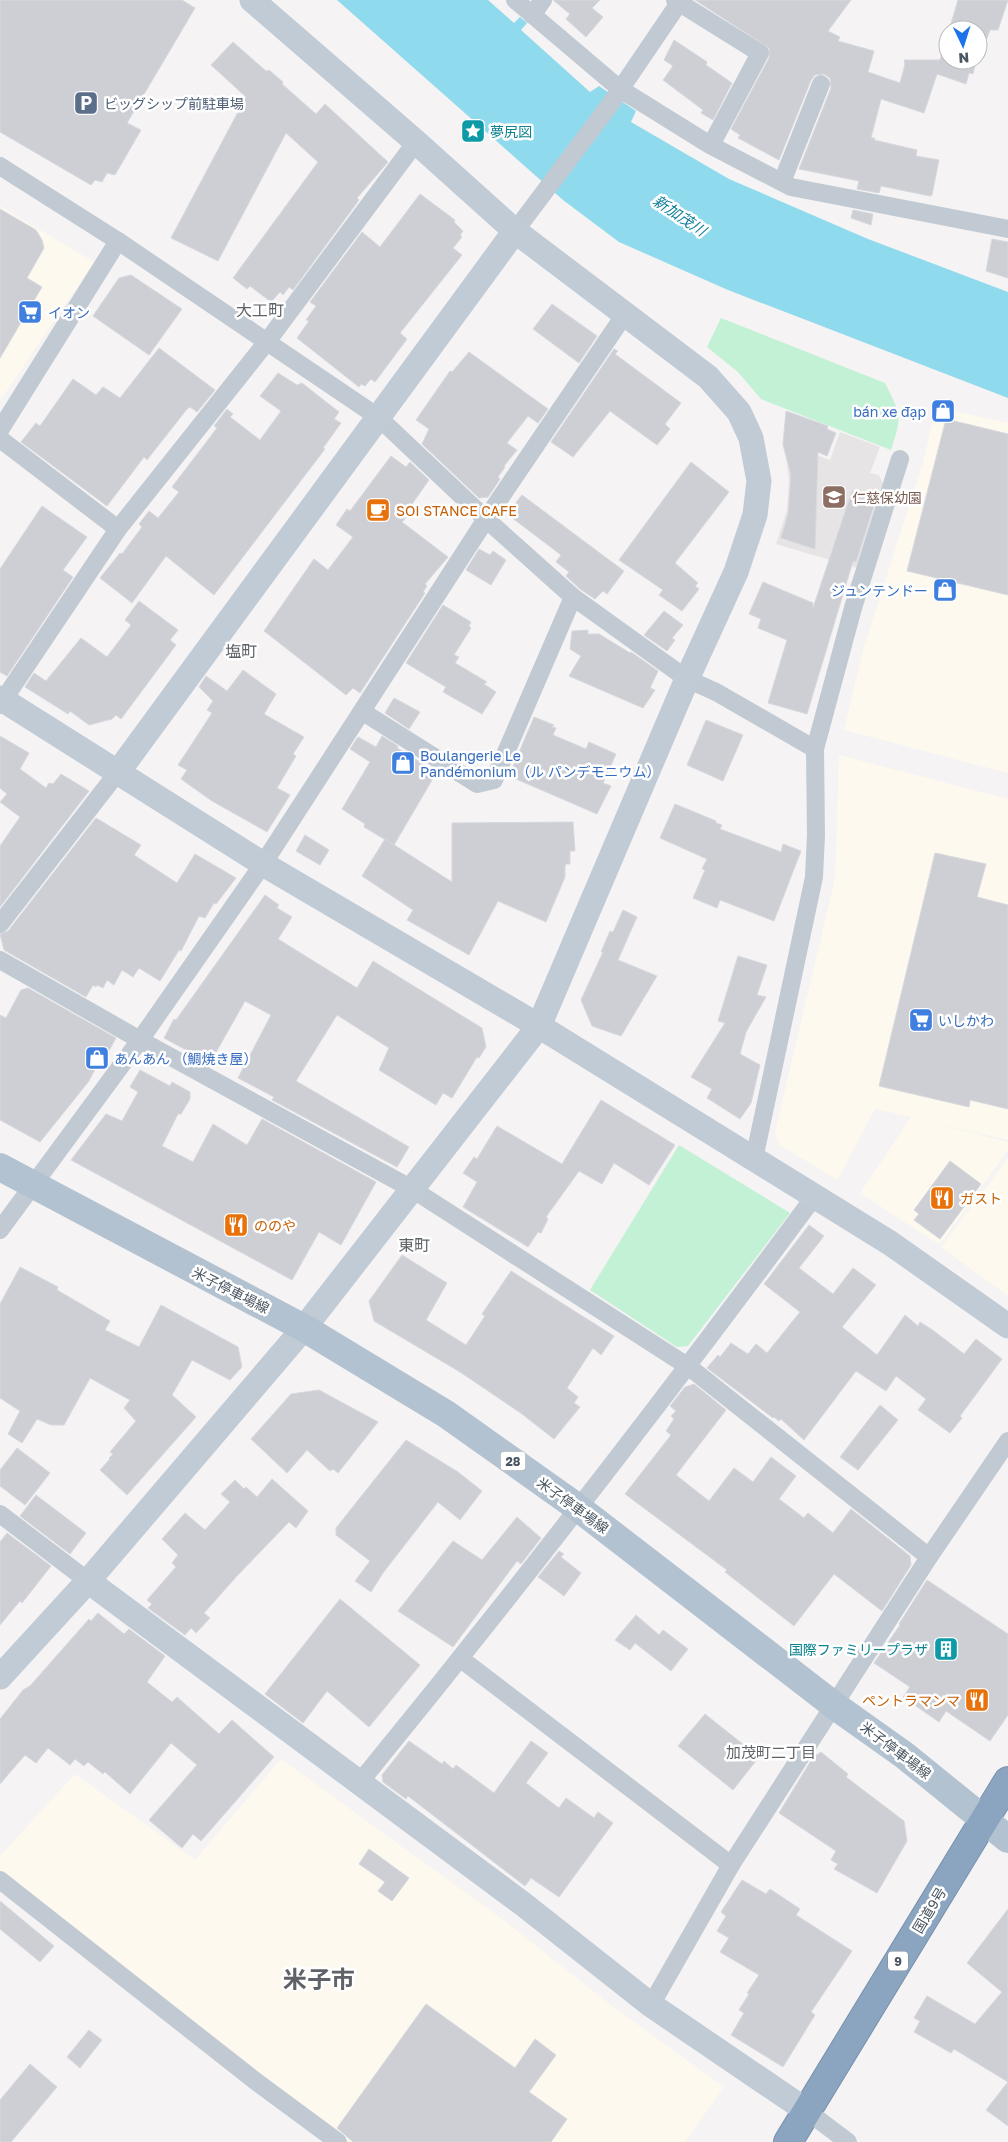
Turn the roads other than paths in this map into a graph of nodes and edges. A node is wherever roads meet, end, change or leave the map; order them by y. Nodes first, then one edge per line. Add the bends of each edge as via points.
1 (252, 0) edge
2 (515, 0) edge
3 (543, 0) edge
4 (678, 1) edge
5 (532, 15) junction
6 (821, 84) dead end
7 (620, 89) junction
8 (416, 142) junction
9 (711, 145) junction
10 (0, 166) edge
11 (782, 182) junction
12 (1008, 229) edge
13 (515, 231) junction
14 (118, 241) junction
15 (625, 314) junction
16 (266, 342) junction
17 (378, 417) junction
18 (0, 430) edge
19 (0, 439) edge
20 (900, 459) dead end
21 (486, 519) junction
22 (118, 529) junction
23 (573, 598) junction
24 (687, 679) junction
25 (1, 701) edge
26 (363, 712) junction
27 (815, 749) junction
28 (118, 772) junction
29 (263, 864) junction
30 (0, 924) edge
31 (0, 960) edge
32 (539, 1026) junction
33 (140, 1040) junction
34 (754, 1159) junction
35 (0, 1167) edge
36 (34, 1184) junction
37 (412, 1189) junction
38 (814, 1197) junction
39 (0, 1230) edge
40 (1008, 1326) edge
41 (304, 1328) junction
42 (689, 1367) junction
43 (1008, 1441) edge
44 (578, 1507) junction
45 (0, 1514) edge
46 (929, 1557) junction
47 (88, 1581) junction
48 (461, 1659) junction
49 (0, 1677) edge
50 (835, 1706) junction
51 (1008, 1781) edge
52 (360, 1782) junction
53 (983, 1819) junction
54 (1008, 1839) edge
55 (732, 1865) junction
56 (0, 1880) edge
57 (650, 2005) junction
58 (807, 2111) junction
59 (338, 2142) edge
60 (788, 2142) edge
61 (848, 2142) edge

1 - 8 street
2 - 5 street
3 - 5 street
4 - 7 street
4 - 9 street via 760,53
5 - 7 street
6 - 11 street
7 - 9 street
7 - 13 street
8 - 13 street
8 - 16 street
9 - 11 street
10 - 14 street
11 - 12 street via 791,187
13 - 15 street
13 - 17 street
14 - 16 street
14 - 18 street
15 - 21 street
15 - 24 street via 708,377 739,412 752,438 759,480 755,515 736,572
16 - 17 street
16 - 22 street
17 - 21 street
17 - 28 street
19 - 22 street
20 - 27 street via 853,608
21 - 23 street
21 - 26 street
22 - 25 street
23 - 24 street
23 - 26 street via 494,780 477,784
24 - 27 street via 716,692
24 - 32 street
25 - 28 street
26 - 29 street
27 - 34 street via 814,877
28 - 29 street
28 - 30 street
29 - 32 street
29 - 33 street
31 - 33 street
32 - 34 street
32 - 37 street
33 - 36 street
33 - 37 street
34 - 38 street
35 - 36 main road, 米子停車場線 / 28
36 - 39 street
36 - 41 main road, 米子停車場線 / 28
37 - 41 street
37 - 42 street
38 - 40 street via 890,1243
38 - 42 street
41 - 44 main road, 米子停車場線 / 28 via 446,1414
41 - 47 street
42 - 44 street
42 - 46 street
43 - 46 street
44 - 48 street
44 - 50 main road, 米子停車場線 / 28
45 - 47 street
46 - 50 street
47 - 49 street
47 - 52 street
48 - 52 street
48 - 55 street
50 - 53 main road, 米子停車場線 / 28 via 904,1755
50 - 55 street
51 - 53 highway, 国道9号 / 9
52 - 57 street via 523,1904
53 - 54 main road, 米子停車場線
53 - 58 highway, 国道9号 / 9
55 - 57 street
56 - 59 street
57 - 58 street
58 - 60 highway, 国道9号 / 9
58 - 61 street

